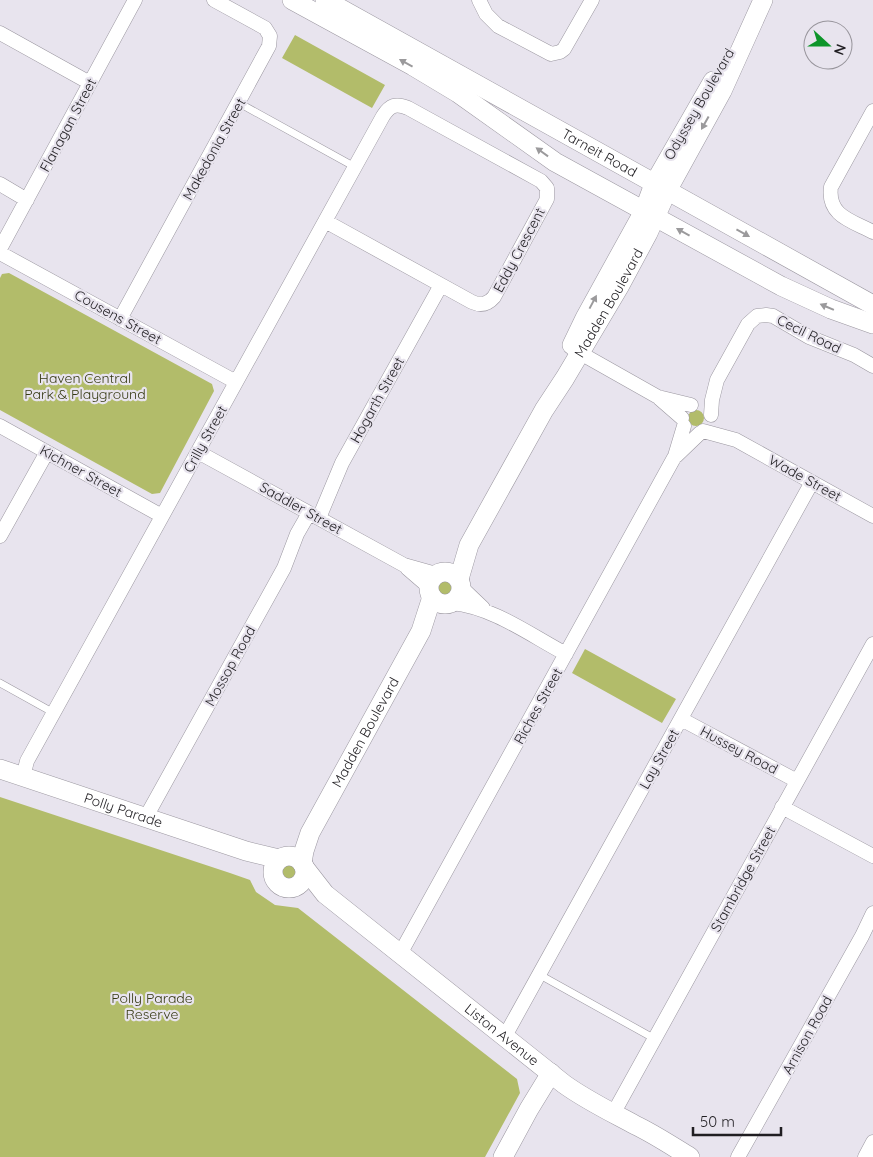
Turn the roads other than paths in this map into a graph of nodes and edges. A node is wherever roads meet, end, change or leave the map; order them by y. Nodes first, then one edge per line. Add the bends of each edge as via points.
1 (136, 0) edge
2 (214, 0) edge
3 (292, 0) edge
4 (304, 0) edge
5 (325, 0) edge
6 (479, 0) edge
7 (592, 0) edge
8 (758, 0) edge
9 (764, 0) edge
10 (0, 33) edge
11 (364, 40) junction
12 (90, 83) junction
13 (239, 103) junction
14 (393, 105) joint
15 (873, 111) edge
16 (355, 167) junction
17 (0, 184) edge
18 (661, 187) junction
19 (27, 200) junction
20 (650, 214) junction
21 (325, 221) junction
22 (873, 232) edge
23 (0, 251) edge
24 (441, 284) junction
25 (873, 304) edge
26 (120, 319) junction
27 (873, 324) edge
28 (575, 350) junction
29 (873, 366) edge
30 (717, 380) junction
31 (236, 382) junction
32 (658, 397) junction
33 (694, 404) junction
34 (711, 416) junction
35 (683, 422) junction
36 (0, 426) edge
37 (702, 432) junction
38 (736, 440) junction
39 (47, 452) junction
40 (198, 452) junction
41 (675, 456) junction
42 (812, 482) junction
43 (314, 515) junction
44 (162, 516) junction
45 (873, 516) edge
46 (0, 536) edge
47 (445, 588) junction
48 (873, 644) edge
49 (566, 654) junction
50 (0, 683) edge
51 (54, 713) junction
52 (681, 719) junction
53 (0, 769) edge
54 (23, 776) junction
55 (797, 781) junction
56 (782, 807) junction
57 (146, 817) junction
58 (246, 851) junction
59 (873, 856) edge
60 (294, 861) junction
61 (274, 877) junction
62 (296, 886) junction
63 (325, 894) junction
64 (873, 913) edge
65 (868, 938) edge
66 (400, 954) junction
67 (540, 975) junction
68 (505, 1036) junction
69 (656, 1039) junction
70 (551, 1073) junction
71 (613, 1114) junction
72 (873, 1142) edge
73 (503, 1157) edge
74 (690, 1157) edge
75 (738, 1157) edge
76 (865, 1157) edge

1 - 12 street, Flanagan Street
2 - 13 street, Makedonia Street via 265,28 271,40
3 - 11 street
4 - 11 street
5 - 18 street, Tarneit Road
6 - 7 street via 486,14 498,26 551,54 564,49
8 - 18 street, Odyssey Boulevard
9 -> 18 street, Odyssey Boulevard via 722,91
10 - 12 street
20 -> 11 street via 555,162 458,93
12 - 19 street, Flanagan Street
13 - 16 lane
13 - 26 street, Makedonia Street
14 - 16 street, Crilly Street via 383,116
14 - 24 street, Eddy Crescent via 408,108 541,181 547,188 546,199 492,299 486,304 475,304
15 - 22 street via 831,187 830,201 838,213
16 - 21 street, Crilly Street
17 - 19 street
18 - 20 street, Madden Boulevard
18 -> 25 street, Tarneit Road
19 - 23 street, Flanagan Street
27 -> 20 street via 799,295
20 - 28 street, Madden Boulevard via 619,287
21 - 24 street, Eddy Crescent
21 - 31 street, Crilly Street
23 - 26 street, Cousens Street
24 - 43 street, Hogarth Street
26 - 31 street, Cousens Street
28 - 32 street
28 - 47 street, Madden Boulevard
29 - 30 street, Cecil Road via 809,337 773,316 761,315 748,324
30 - 33 street, Cecil Road
30 - 34 street, Cecil Road
31 - 40 street, Crilly Street
32 - 33 street
32 - 35 street
33 - 34 street via 706,407
33 - 35 street via 684,410
34 - 37 street via 710,425
34 - 38 street, Wade Street
35 - 37 street via 691,432
35 - 41 street, Riches Street
36 - 39 street, Kichner Street
37 - 38 street, Wade Street
37 - 41 street, Riches Street
38 - 42 street, Wade Street
39 - 44 street, Kichner Street
39 - 46 street
40 - 43 street, Saddler Street
40 - 44 street, Crilly Street
41 - 49 street, Riches Street
42 - 45 street, Wade Street
42 - 52 street, Lay Street
43 - 47 street, Saddler Street
43 - 57 street, Mossop Road via 297,534 284,568
44 - 51 street, Crilly Street
47 - 49 street, Saddler Street
47 - 60 street, Madden Boulevard via 310,833 304,851
48 - 55 street, Stambridge Street
49 - 66 street, Riches Street
50 - 51 lane
51 - 54 street, Crilly Street via 27,760
52 - 55 street, Hussey Road
52 - 67 street, Lay Street
53 - 54 street, Polly Parade
54 - 57 street, Polly Parade
55 - 56 street, Stambridge Street
56 - 59 street
56 - 69 street, Stambridge Street
57 - 58 street, Polly Parade
58 - 60 street, Polly Parade
58 - 61 street, Polly Parade
60 - 61 street via 274,867
60 - 62 street via 304,878
60 - 63 street, Liston Avenue
61 - 62 street via 280,885
62 - 63 street, Liston Avenue
63 - 66 street, Liston Avenue
64 - 65 street, Arnison Road
65 - 75 street, Arnison Road
66 - 68 street, Liston Avenue
67 - 68 street, Lay Street
67 - 69 lane
68 - 70 street, Liston Avenue
69 - 71 street, Stambridge Street
70 - 71 street, Liston Avenue
70 - 73 street
71 - 74 street, Liston Avenue
72 - 76 street

